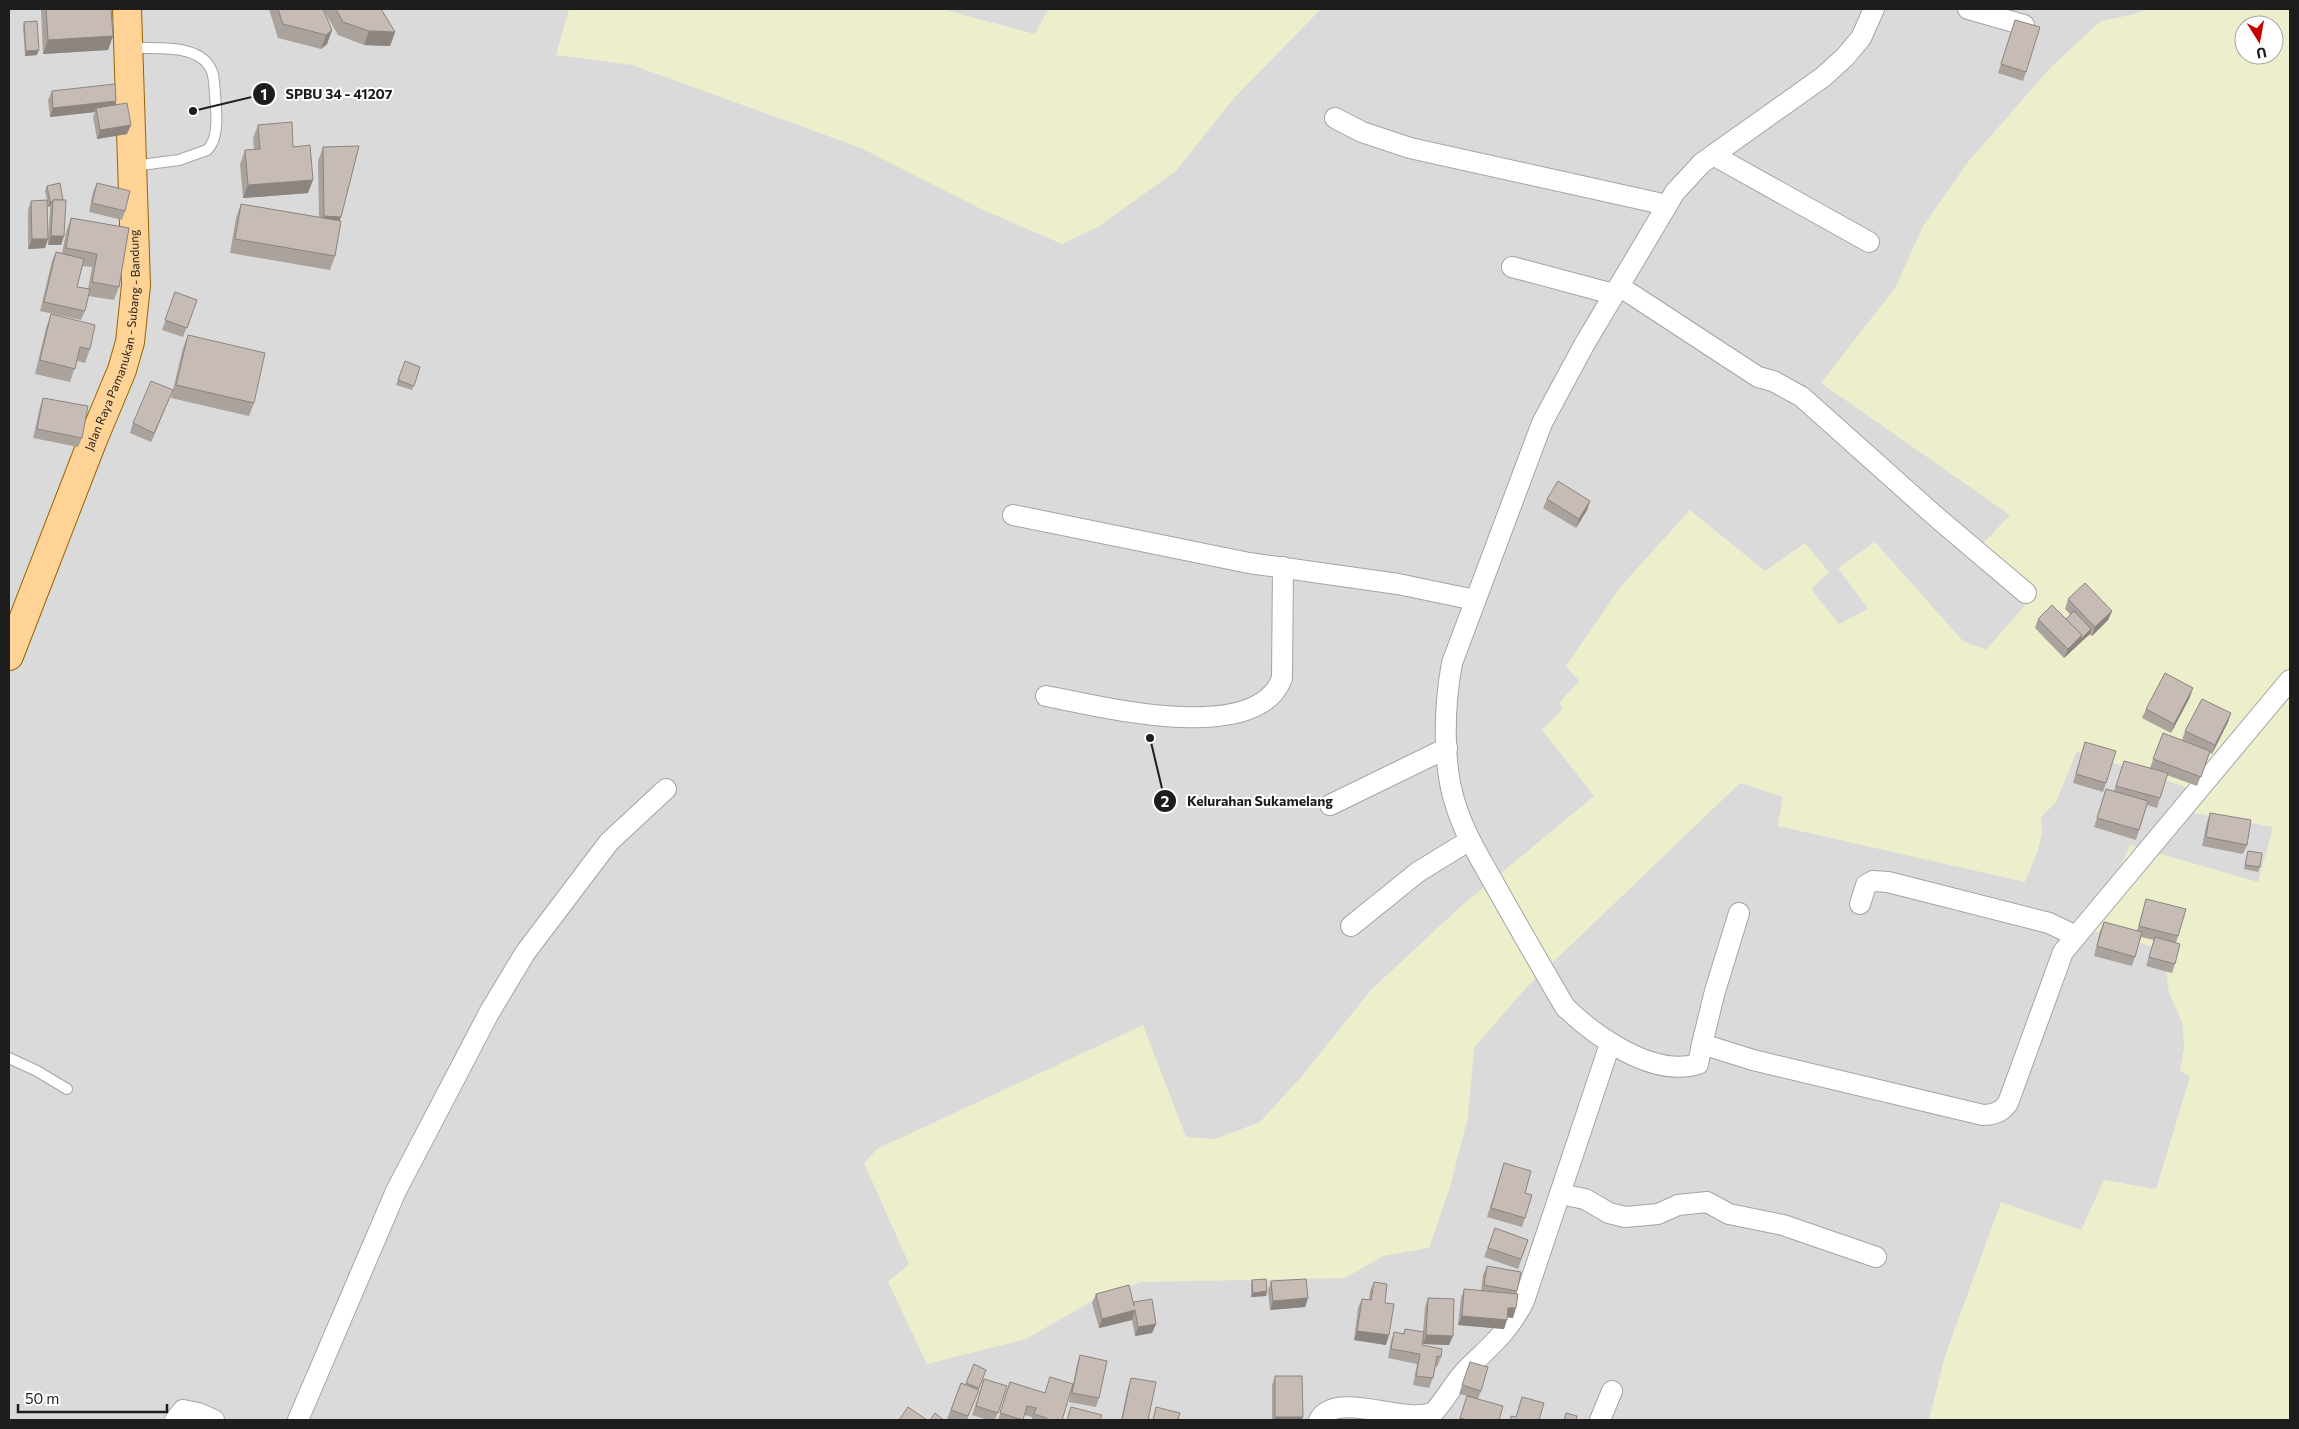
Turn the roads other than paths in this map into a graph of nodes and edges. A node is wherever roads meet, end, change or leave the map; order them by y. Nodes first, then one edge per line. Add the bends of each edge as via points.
1 (127, 9) edge
2 (1874, 9) edge
3 (1968, 9) edge
4 (2024, 25) edge
5 (128, 48) junction
6 (1335, 118) dead end
7 (1713, 155) junction
8 (132, 166) junction
9 (1667, 205) junction
10 (1869, 242) dead end
11 (1512, 267) dead end
12 (1616, 290) junction
13 (1013, 515) dead end
14 (1283, 567) junction
15 (2026, 593) dead end
16 (1474, 600) junction
17 (9, 656) edge
18 (2290, 680) edge
19 (1046, 696) dead end
20 (1447, 748) junction
21 (666, 789) dead end
22 (1330, 805) dead end
23 (1470, 840) junction
24 (1860, 904) dead end
25 (1739, 912) dead end
26 (1351, 926) dead end
27 (2076, 936) junction
28 (1610, 1044) junction
29 (1702, 1044) junction
30 (9, 1058) edge
31 (67, 1089) dead end
32 (1560, 1194) junction
33 (1876, 1257) dead end
34 (1612, 1391) dead end
35 (175, 1420) edge
36 (214, 1420) edge
37 (298, 1420) edge
38 (1319, 1420) edge
39 (1600, 1420) edge

1 - 5 main road, Jalan Raya Pamanukan - Subang - Bandung
2 - 7 street via 1861,38 1823,77
3 - 4 street
5 - 8 main road, Jalan Raya Pamanukan - Subang - Bandung
5 - 8 lane via 184,50 201,57 213,74 217,117 212,144 201,154
6 - 9 street via 1362,132 1410,148
7 - 9 street via 1687,177
7 - 10 street
8 - 17 main road, Jalan Raya Pamanukan - Subang - Bandung via 136,285 130,342 122,370
9 - 12 street
11 - 12 street
12 - 15 street via 1758,377 1773,381 1802,397
12 - 16 street via 1542,423
13 - 14 street
14 - 16 street via 1398,584
14 - 19 street via 1282,678 1273,694 1255,706 1222,715 1176,717
16 - 20 street via 1452,663 1447,688
18 - 27 street
20 - 22 street
20 - 23 street via 1455,806
21 - 37 street via 609,842 525,953 489,1013 396,1191
23 - 26 street via 1418,872
23 - 28 street via 1565,1006
24 - 27 street via 1866,884 1888,882 2049,923
25 - 29 street
27 - 29 street via 2057,965 2008,1103 1992,1114 1752,1060
28 - 29 street via 1655,1063 1680,1068 1698,1064
28 - 32 street
30 - 31 lane
32 - 33 street via 1585,1199 1625,1217 1658,1214 1678,1205 1706,1202 1729,1214 1783,1225
32 - 38 street via 1515,1320 1461,1376 1434,1412 1416,1417 1346,1408 1326,1413
34 - 39 street
35 - 36 street via 183,1410 190,1410

